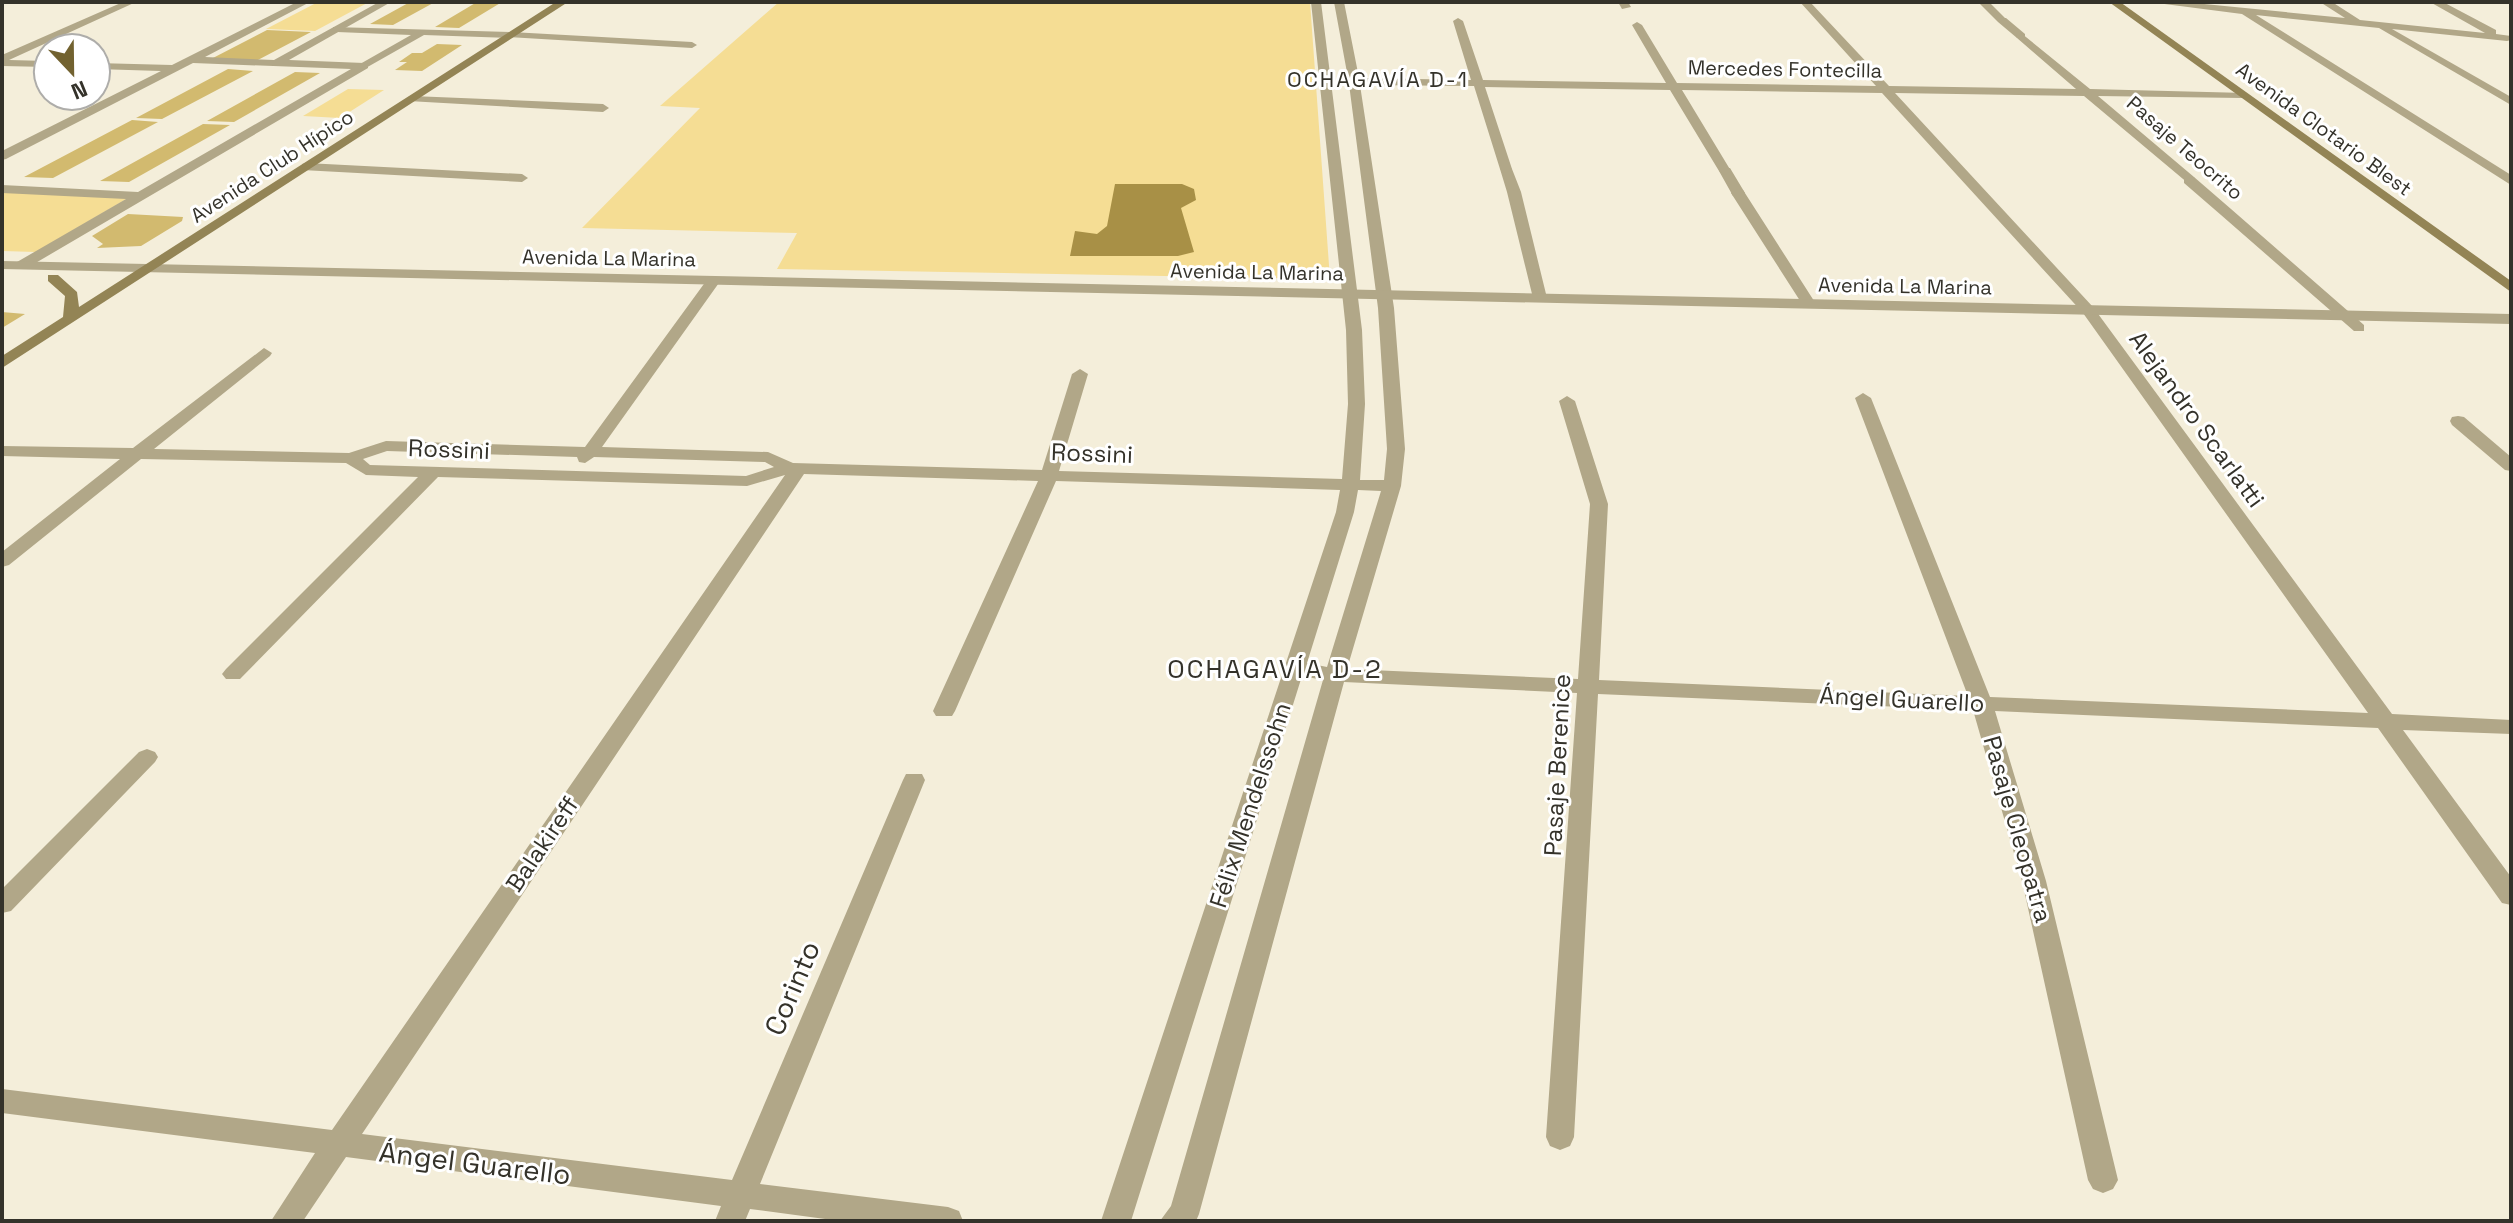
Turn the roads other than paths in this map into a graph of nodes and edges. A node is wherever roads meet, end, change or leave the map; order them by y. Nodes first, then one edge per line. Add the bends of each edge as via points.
1 (131, 2) edge
2 (305, 2) edge
3 (386, 2) edge
4 (563, 2) edge
5 (1316, 2) edge
6 (1339, 2) edge
7 (1805, 2) edge
8 (1983, 2) edge
9 (2114, 2) edge
10 (2154, 2) edge
11 (2229, 2) edge
12 (2325, 2) edge
13 (2435, 2) edge
14 (2243, 11) junction
15 (1458, 21) dead end
16 (2360, 23) junction
17 (1637, 25) dead end
18 (2377, 25) junction
19 (337, 29) junction
20 (420, 33) junction
21 (511, 35) junction
22 (2509, 39) edge
23 (692, 45) dead end
24 (190, 60) junction
25 (2, 61) edge
26 (32, 63) edge
27 (276, 63) junction
28 (112, 66) edge
29 (364, 66) junction
30 (174, 68) junction
31 (1327, 81) junction
32 (1354, 81) junction
33 (1479, 82) junction
34 (1673, 85) junction
35 (1883, 89) junction
36 (2086, 92) junction
37 (2242, 95) junction
38 (412, 99) junction
39 (2511, 102) edge
40 (603, 108) dead end
41 (2, 156) edge
42 (306, 167) junction
43 (522, 178) dead end
44 (2511, 181) edge
45 (2, 189) edge
46 (141, 196) junction
47 (2, 265) edge
48 (22, 265) junction
49 (149, 268) junction
50 (378, 273) junction
51 (2, 277) edge
52 (549, 277) junction
53 (53, 278) junction
54 (131, 280) junction
55 (714, 280) junction
56 (364, 285) junction
57 (2511, 288) edge
58 (537, 290) junction
59 (851, 290) junction
60 (704, 294) junction
61 (1540, 298) junction
62 (1352, 300) junction
63 (1384, 301) junction
64 (1809, 304) junction
65 (1663, 307) junction
66 (2091, 316) junction
67 (2346, 316) junction
68 (71, 318) junction
69 (2511, 319) edge
70 (2359, 328) junction
71 (2511, 331) edge
72 (264, 353) dead end
73 (2, 363) edge
74 (1080, 374) dead end
75 (1863, 398) dead end
76 (1567, 401) dead end
77 (2458, 421) dead end
78 (2, 451) edge
79 (591, 451) junction
80 (138, 453) junction
81 (350, 458) junction
82 (2511, 466) edge
83 (794, 468) junction
84 (433, 472) junction
85 (570, 476) junction
86 (1049, 476) junction
87 (1351, 484) junction
88 (1392, 486) junction
89 (2, 561) edge
90 (1294, 668) junction
91 (233, 674) dead end
92 (1335, 675) junction
93 (1588, 684) junction
94 (1981, 703) junction
95 (944, 711) dead end
96 (2386, 721) junction
97 (2511, 727) edge
98 (147, 757) dead end
99 (914, 780) dead end
100 (2511, 896) edge
101 (2, 904) edge
102 (2, 1101) edge
103 (1560, 1137) dead end
104 (338, 1145) junction
105 (2103, 1180) dead end
106 (735, 1209) edge
107 (286, 1221) edge
108 (948, 1221) edge
109 (1116, 1221) edge
110 (1175, 1221) edge

1 - 25 street
2 - 24 street
3 - 19 street
4 - 21 main road, Avenida Club Hípico
5 - 31 street, Félix Mendelssohn
6 - 32 street, Félix Mendelssohn
7 - 35 street, Alejandro Scarlatti
8 - 36 street, Pasaje Teocrito
9 - 37 main road, Avenida Clotario Blest
10 - 14 street
11 - 14 street
12 - 16 street
13 - 22 street
14 - 16 street
14 - 44 street
15 - 33 street
16 - 18 street
17 - 34 street
18 - 22 street
18 - 39 street
19 - 20 street
19 - 27 street
20 - 21 street
20 - 29 street
21 - 23 street
21 - 38 main road, Avenida Club Hípico
24 - 27 street
24 - 30 street
25 - 26 street
27 - 29 street
28 - 30 street
29 - 46 street
30 - 41 street
31 - 32 street, Mercedes Fontecilla
31 - 62 street, Félix Mendelssohn
32 - 33 street, Mercedes Fontecilla
32 - 63 street, Félix Mendelssohn
33 - 34 street, Mercedes Fontecilla
33 - 61 street
34 - 35 street, Mercedes Fontecilla
34 - 64 street
35 - 36 street, Mercedes Fontecilla
35 - 66 street, Alejandro Scarlatti
36 - 37 street, Mercedes Fontecilla
36 - 67 street, Pasaje Teocrito
37 - 57 main road, Avenida Clotario Blest
38 - 40 street
38 - 42 main road, Avenida Club Hípico
42 - 43 street
42 - 49 main road, Avenida Club Hípico
45 - 46 street
46 - 48 street
47 - 48 street, Avenida La Marina
48 - 49 street, Avenida La Marina
49 - 50 street, Avenida La Marina
49 - 54 main road, Avenida Club Hípico
50 - 52 street, Avenida La Marina
50 - 56 street
51 - 53 street, Avenida La Marina
52 - 55 street, Avenida La Marina
52 - 58 street
53 - 54 street, Avenida La Marina
53 - 68 main road via 72,295
54 - 56 street, Avenida La Marina
54 - 68 main road, Avenida Club Hípico
55 - 59 street, Avenida La Marina
55 - 60 street
56 - 58 street, Avenida La Marina
58 - 60 street, Avenida La Marina
59 - 60 street, Avenida La Marina
59 - 62 street, Avenida La Marina
60 - 79 street
61 - 63 street, Avenida La Marina
61 - 65 street, Avenida La Marina
62 - 63 street, Avenida La Marina
62 - 87 street, Félix Mendelssohn
63 - 65 street, Avenida La Marina
63 - 88 street, Félix Mendelssohn via 1396,449
64 - 65 street, Avenida La Marina
64 - 66 street, Avenida La Marina
65 - 66 street, Avenida La Marina
66 - 67 street, Avenida La Marina
66 - 70 street, Avenida La Marina
66 - 96 street, Alejandro Scarlatti
67 - 69 street, Avenida La Marina
67 - 70 street, Pasaje Teocrito
68 - 73 main road, Avenida Club Hípico
70 - 71 street, Avenida La Marina
72 - 80 street
74 - 86 street
75 - 94 street, Pasaje Cleopatra
76 - 93 street, Pasaje Berenice via 1599,504
77 - 82 street
78 - 80 street, Rossini
79 - 81 street, Rossini via 386,446
79 - 83 street, Rossini via 768,457
79 - 85 street
80 - 81 street, Rossini
80 - 89 street
81 - 84 street, Rossini via 366,470
83 - 85 street, Rossini via 747,481
83 - 86 street, Rossini
83 - 104 street, Balakireff
84 - 85 street, Rossini
84 - 91 street
86 - 87 street, Rossini
86 - 95 street
87 - 88 street, Rossini
87 - 90 street, Félix Mendelssohn
88 - 92 street, Félix Mendelssohn
90 - 92 street, Ángel Guarello
90 - 109 street, Félix Mendelssohn
92 - 93 street, Ángel Guarello
92 - 110 street, Félix Mendelssohn via 1184,1214
93 - 94 street, Ángel Guarello
93 - 103 street, Pasaje Berenice
94 - 96 street, Ángel Guarello
94 - 105 street, Pasaje Cleopatra via 2043,915
96 - 97 street, Ángel Guarello
96 - 100 street, Alejandro Scarlatti
98 - 101 street
99 - 106 street, Corinto
102 - 104 street, Ángel Guarello
104 - 106 street, Ángel Guarello
104 - 107 street, Balakireff
106 - 108 street, Ángel Guarello

